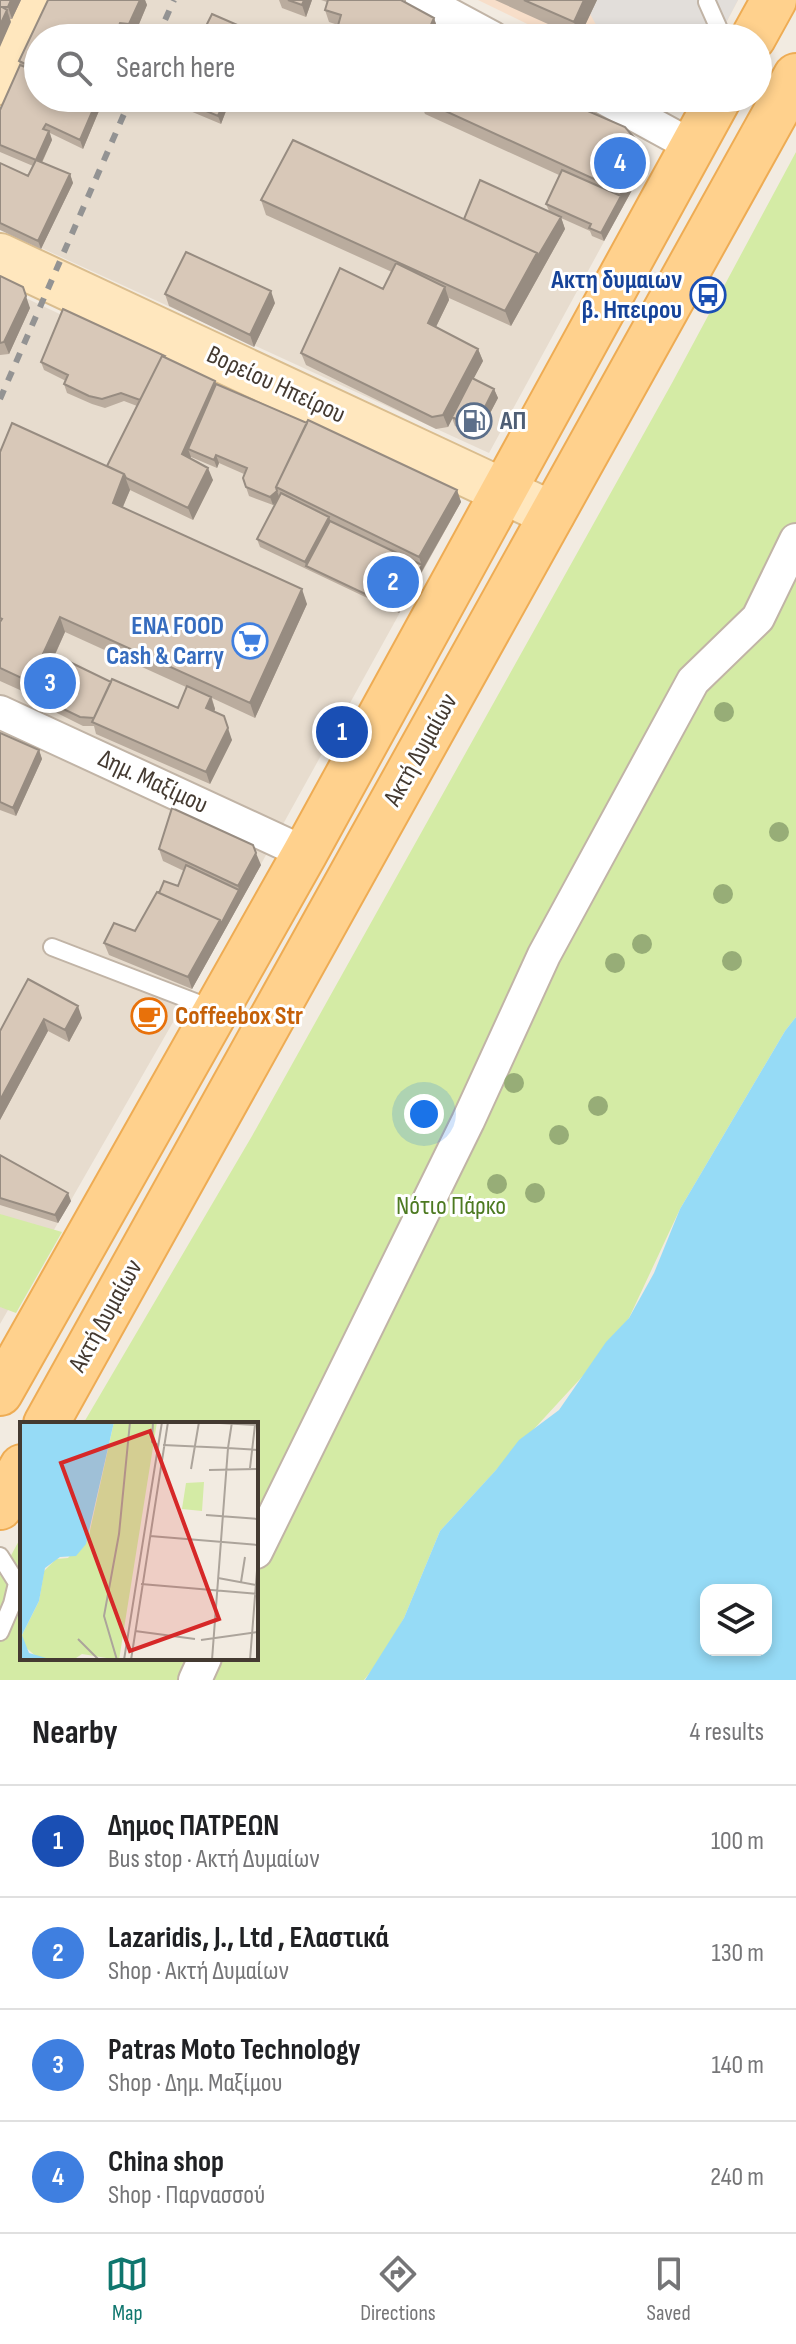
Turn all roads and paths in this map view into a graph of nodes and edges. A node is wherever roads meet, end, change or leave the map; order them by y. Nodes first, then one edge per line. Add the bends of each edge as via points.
1 (37, 0) edge
2 (422, 0) edge
3 (774, 0) edge
4 (707, 2) edge
5 (26, 24) edge
6 (467, 24) edge
7 (717, 24) edge
8 (761, 24) edge
9 (24, 29) edge
10 (796, 76) edge
11 (0, 82) edge
12 (630, 112) edge
13 (711, 112) edge
14 (692, 146) junction
15 (0, 256) edge
16 (503, 491) junction
17 (552, 514) junction
18 (796, 540) edge
19 (0, 712) edge
20 (305, 853) junction
21 (52, 947) dead end
22 (217, 1011) junction
23 (0, 1393) edge
24 (47, 1422) edge
25 (20, 1471) edge
26 (0, 1507) edge
27 (258, 1548) edge
28 (0, 1556) edge
29 (0, 1632) edge
30 (204, 1660) edge
31 (195, 1680) edge

1 - 5 main road
2 - 6 street
3 - 8 main road
4 - 7 lane
9 - 11 main road
10 - 17 main road, Ακτή Δυμαίων
12 - 14 street
13 - 14 main road, Ακτή Δυμαίων
14 - 16 main road, Ακτή Δυμαίων
15 - 16 main road, Βορείου Ηπείρου
16 - 17 main road, Βορείου Ηπείρου
16 - 20 main road, Ακτή Δυμαίων
17 - 24 main road, Ακτή Δυμαίων
18 - 27 street via 758,618 693,681 558,927
19 - 20 street, Δημ. Μαξίμου
20 - 22 main road, Ακτή Δυμαίων
21 - 22 lane
22 - 23 main road, Ακτή Δυμαίων
25 - 26 main road
28 - 29 lane via 17,1583
30 - 31 street

